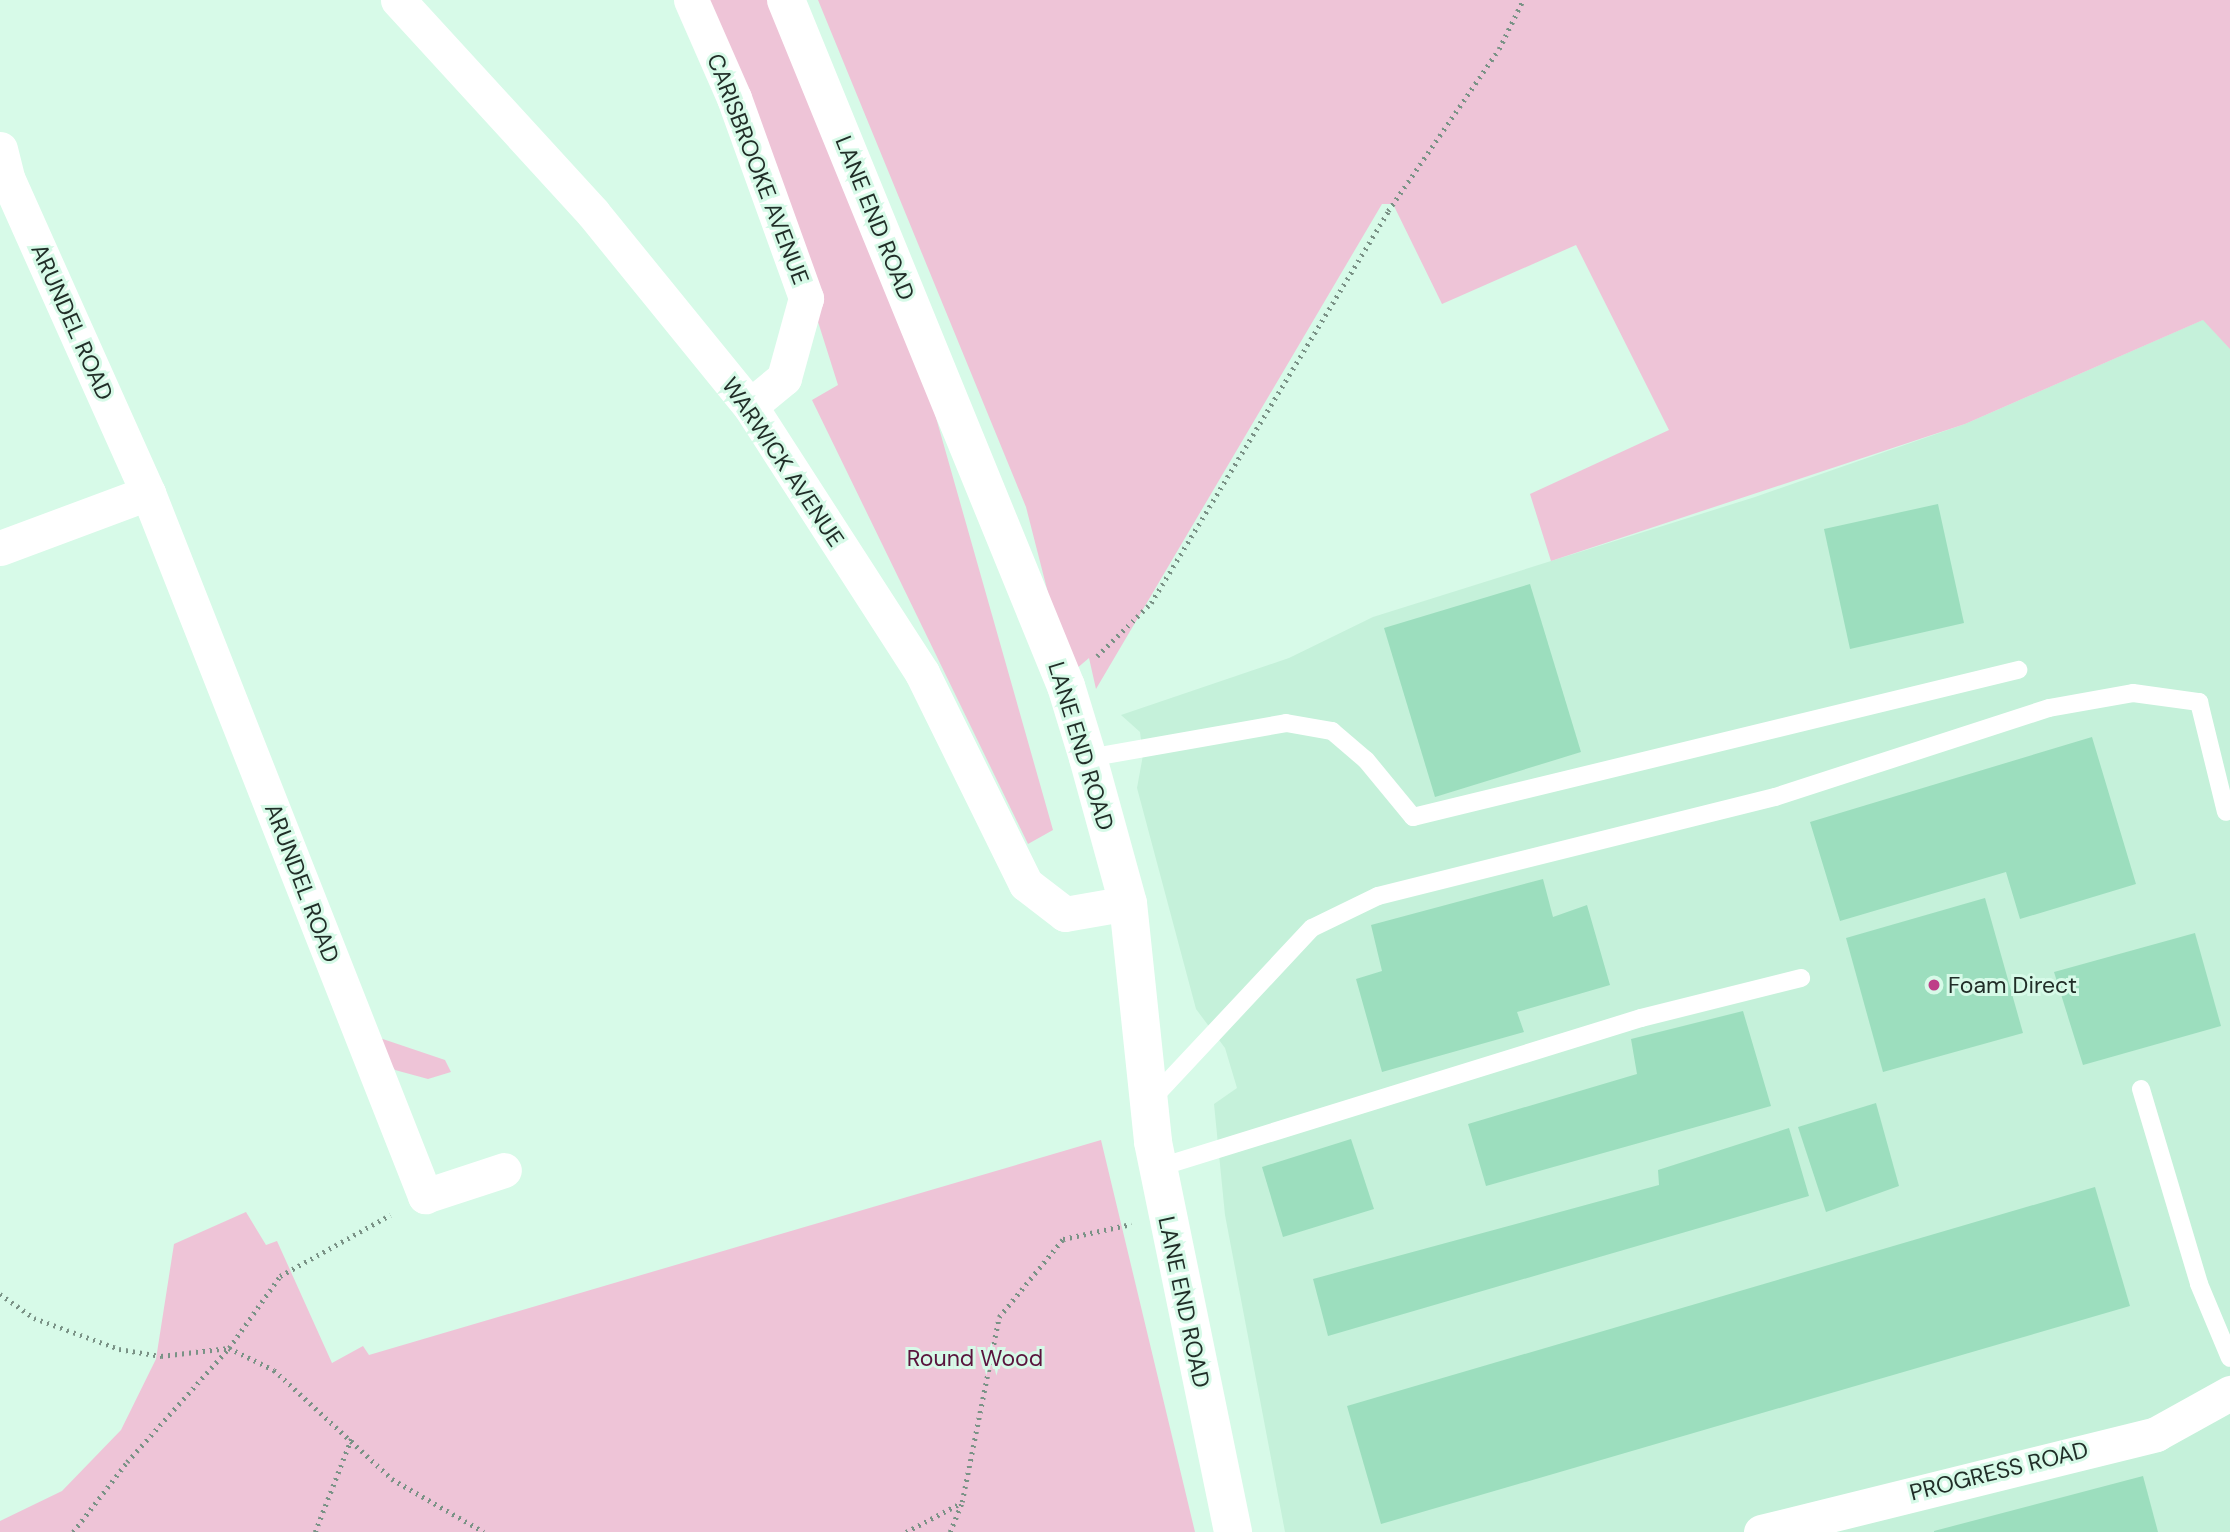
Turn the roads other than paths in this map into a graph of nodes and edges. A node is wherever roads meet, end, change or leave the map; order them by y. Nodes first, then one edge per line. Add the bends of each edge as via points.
1 (398, 0) edge
2 (691, 0) edge
3 (786, 0) edge
4 (0, 149) edge
5 (750, 406) junction
6 (148, 493) junction
7 (0, 548) edge
8 (2018, 670) dead end
9 (1088, 758) junction
10 (2226, 812) dead end
11 (1128, 903) junction
12 (1801, 978) dead end
13 (2141, 1089) dead end
14 (1148, 1104) junction
15 (1157, 1168) junction
16 (504, 1170) dead end
17 (2230, 1358) edge
18 (2230, 1393) edge
19 (1233, 1532) edge
20 (1761, 1532) edge

1 - 5 street, WARWICK AVENUE via 593,212
2 - 5 street, CARISBROOKE AVENUE via 734,98 806,298 784,378
3 - 9 street, LANE END ROAD via 1066,686
4 - 6 street, ARUNDEL ROAD via 8,180
5 - 11 street, WARWICK AVENUE via 922,673 1026,884 1065,914
6 - 7 street
6 - 16 street, ARUNDEL ROAD via 425,1196
8 - 9 lane via 1413,817 1366,760 1332,731 1321,729 1286,723
9 - 11 street, LANE END ROAD
10 - 14 lane via 2199,702 2133,693 2049,708 1775,797 1366,901 1312,928
11 - 14 street, LANE END ROAD
12 - 15 lane via 1641,1018
13 - 17 lane via 2199,1284
14 - 15 street, LANE END ROAD
15 - 19 street, LANE END ROAD
18 - 20 street, PROGRESS ROAD via 2155,1434

